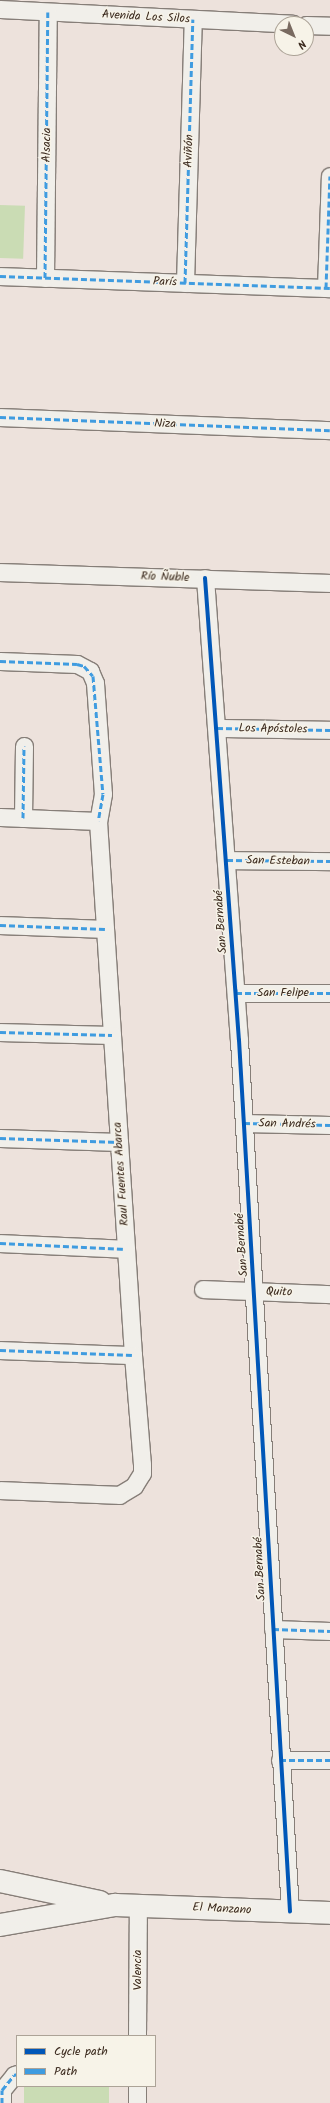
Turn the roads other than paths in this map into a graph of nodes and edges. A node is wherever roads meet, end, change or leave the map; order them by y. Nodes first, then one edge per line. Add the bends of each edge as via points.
1 (0, 9) edge
2 (48, 12) junction
3 (193, 19) junction
4 (274, 23) edge
5 (314, 25) edge
6 (330, 26) edge
7 (330, 176) edge
8 (0, 276) edge
9 (45, 278) junction
10 (186, 283) junction
11 (328, 288) edge
12 (0, 417) edge
13 (330, 430) edge
14 (0, 572) edge
15 (205, 578) junction
16 (330, 583) edge
17 (0, 661) edge
18 (216, 728) junction
19 (330, 730) edge
20 (24, 746) dead end
21 (0, 816) edge
22 (23, 818) junction
23 (98, 821) junction
24 (226, 860) junction
25 (330, 861) edge
26 (0, 925) edge
27 (105, 929) junction
28 (236, 993) junction
29 (330, 993) edge
30 (0, 1032) edge
31 (112, 1035) junction
32 (244, 1123) junction
33 (330, 1125) edge
34 (0, 1138) edge
35 (119, 1142) junction
36 (0, 1243) edge
37 (126, 1249) junction
38 (203, 1289) dead end
39 (255, 1291) junction
40 (330, 1294) edge
41 (0, 1350) edge
42 (133, 1355) junction
43 (0, 1490) edge
44 (273, 1629) junction
45 (330, 1631) edge
46 (280, 1760) junction
47 (330, 1760) edge
48 (0, 1881) edge
49 (115, 1904) junction
50 (138, 1905) junction
51 (290, 1912) junction
52 (330, 1913) edge
53 (0, 1925) edge
54 (137, 2035) edge
55 (16, 2074) edge
56 (137, 2087) edge
57 (2, 2103) edge
58 (136, 2103) edge

1 - 2 street, Avenida Los Silos
2 - 3 street, Avenida Los Silos
2 - 9 street, Alsacia
3 - 4 street, Avenida Los Silos
3 - 10 street, Aviñón
5 - 6 street
7 - 11 street
8 - 9 street, París
9 - 10 street, París
10 - 11 street, París
12 - 13 street, Niza
14 - 15 street, Río Ñuble
15 - 16 street, Río Ñuble
15 - 18 street, San Bernabé
17 - 23 street, Raul Fuentes Abarca via 77,664 84,666 93,676 103,794
18 - 19 street, Los Apóstoles
18 - 24 street, San Bernabé
20 - 22 street
21 - 22 street
22 - 23 street
23 - 27 street, Raul Fuentes Abarca
24 - 25 street, San Esteban
24 - 28 street, San Bernabé
26 - 27 street
27 - 31 street, Raul Fuentes Abarca
28 - 29 street, San Felipe
28 - 32 street, San Bernabé
30 - 31 street
31 - 35 street, Raul Fuentes Abarca
32 - 33 street, San Andrés
32 - 39 street, San Bernabé
34 - 35 street
35 - 37 street, Raul Fuentes Abarca
36 - 37 street
37 - 42 street, Raul Fuentes Abarca
38 - 39 street, Quito
39 - 40 street, Quito
39 - 44 street, San Bernabé
41 - 42 street
42 - 43 street, Raul Fuentes Abarca via 142,1464 142,1473 134,1486 119,1495
44 - 45 street
44 - 46 street, San Bernabé
46 - 47 street
46 - 51 street, San Bernabé
48 - 49 street, El Manzano
49 - 50 street, El Manzano
49 - 53 street, El Manzano
50 - 51 street, El Manzano
50 - 54 street, Valencia
51 - 52 street, El Manzano
55 - 57 street via 2,2090
56 - 58 street

